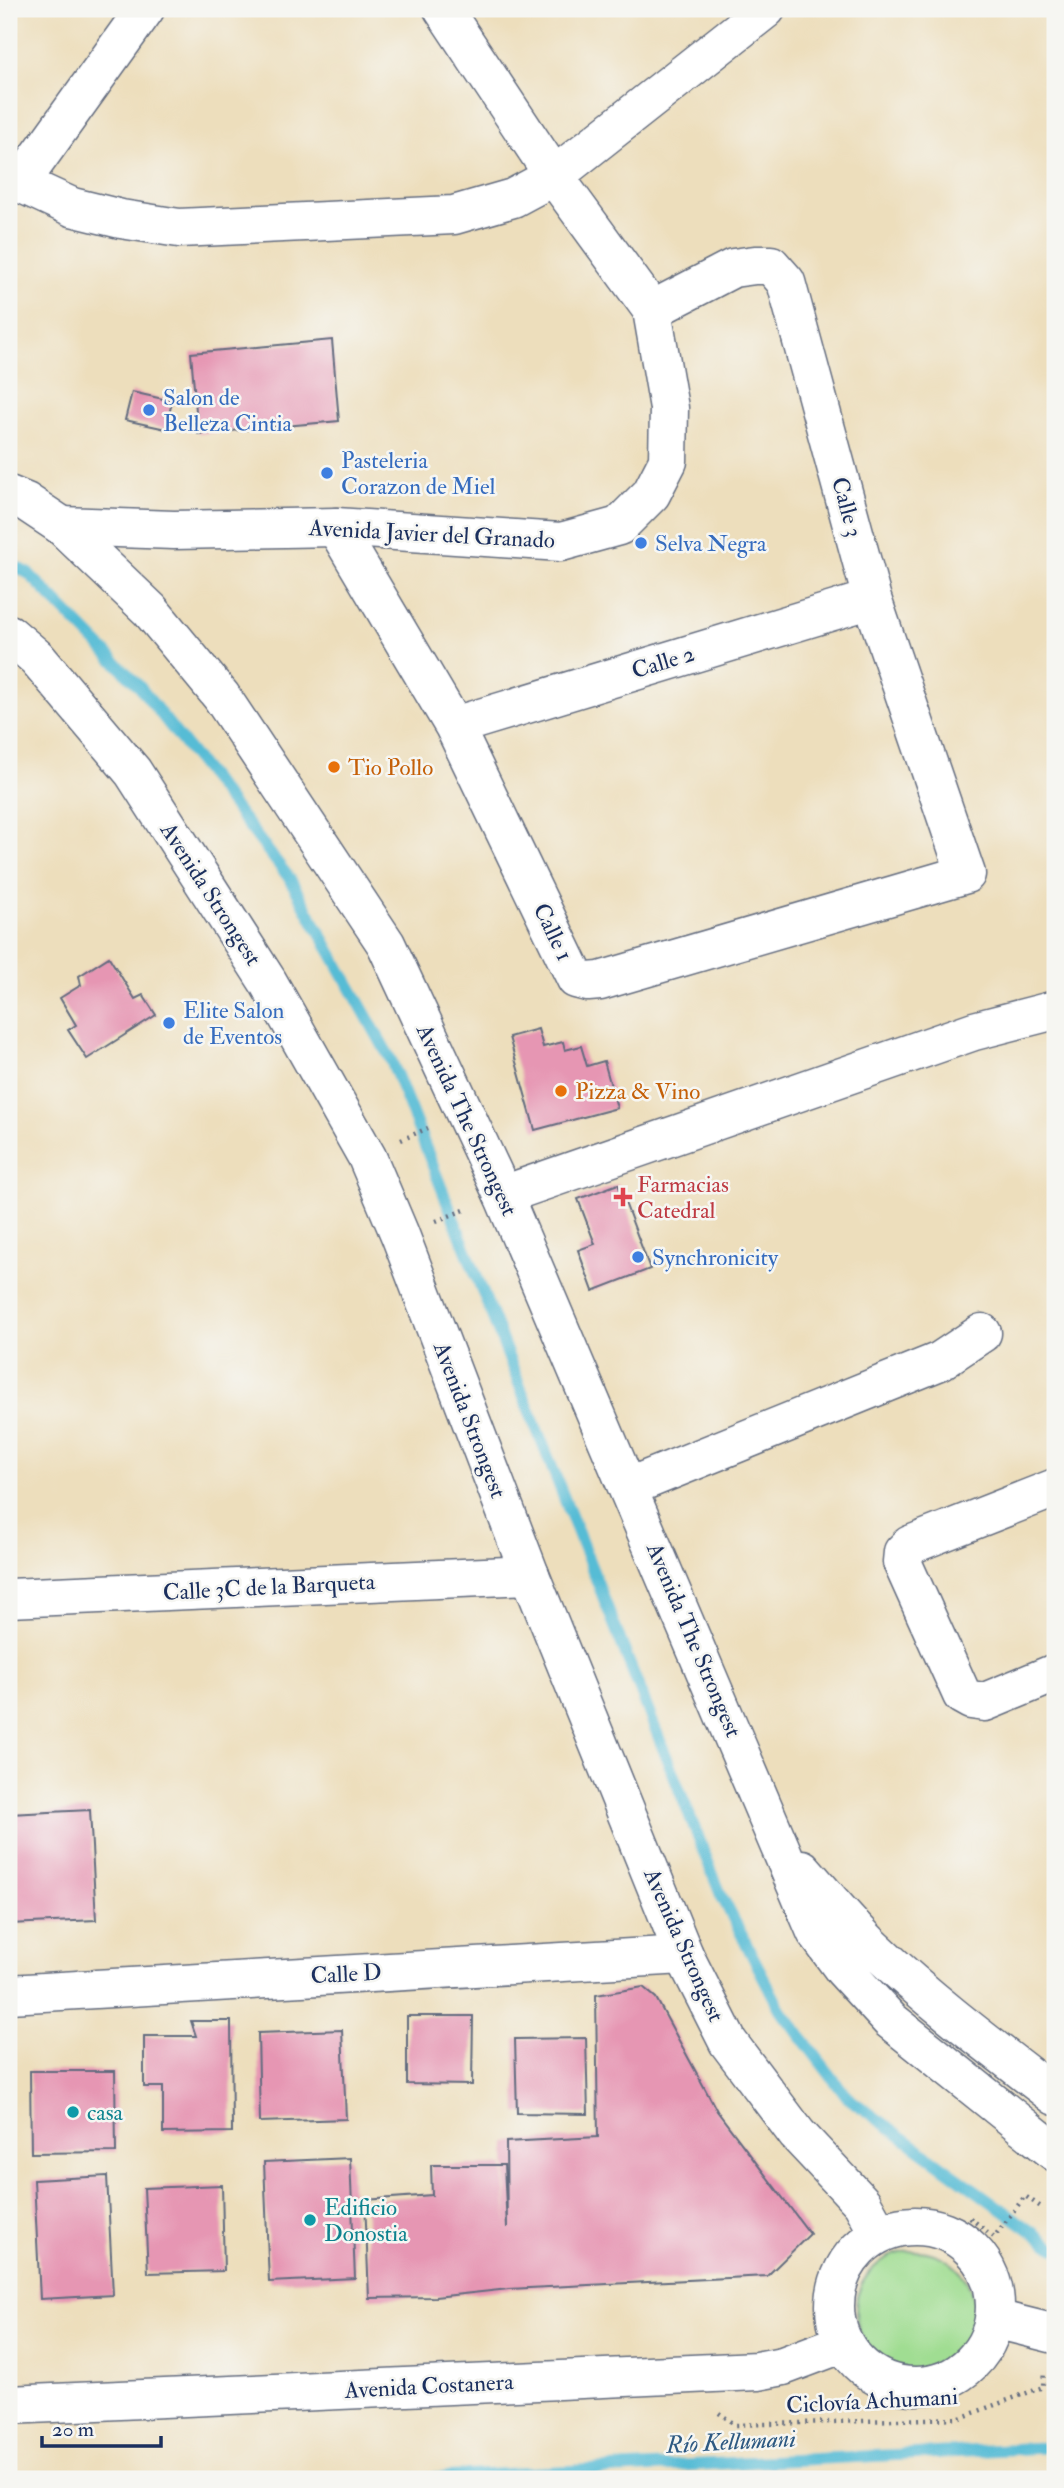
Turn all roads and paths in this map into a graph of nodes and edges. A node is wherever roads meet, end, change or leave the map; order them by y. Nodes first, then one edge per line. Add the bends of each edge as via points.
1 (145, 9) edge
2 (443, 9) edge
3 (766, 9) edge
4 (554, 176) junction
5 (15, 184) edge
6 (652, 310) junction
7 (9, 495) edge
8 (62, 526) junction
9 (336, 527) junction
10 (872, 599) junction
11 (9, 634) edge
12 (454, 726) junction
13 (966, 874) joint
14 (1055, 1010) edge
15 (424, 1130) dead end
16 (400, 1141) dead end
17 (488, 1201) junction
18 (424, 1225) dead end
19 (982, 1333) dead end
20 (629, 1487) junction
21 (1055, 1488) edge
22 (530, 1575) junction
23 (9, 1598) edge
24 (1055, 1673) edge
25 (779, 1843) junction
26 (684, 1955) junction
27 (9, 1994) edge
28 (1055, 2096) edge
29 (1055, 2152) edge
30 (1041, 2207) dead end
31 (970, 2218) dead end
32 (879, 2234) junction
33 (995, 2319) junction
34 (1051, 2333) edge
35 (844, 2343) junction
36 (9, 2405) edge
37 (708, 2413) dead end

1 - 5 street
2 - 4 street, Avenida Javier del Granado
3 - 4 street
4 - 5 street via 513,198 454,215 180,228 72,207
4 - 6 street, Avenida Javier del Granado
6 - 9 street, Avenida Javier del Granado via 669,408 668,461 651,494 619,526 561,542
6 - 10 street, Calle 3 via 733,268 771,265 786,282
7 - 8 street, Avenida The Strongest
8 - 9 street, Avenida Javier del Granado via 174,530
8 - 17 street, Avenida The Strongest via 159,621 221,696 386,944
9 - 12 street, Calle 1
10 - 12 street, Calle 2
10 - 13 street, Calle 3
11 - 22 street, Avenida Strongest via 37,658 133,772 268,982 360,1145 400,1235
12 - 13 street, Calle 1 via 576,979 600,981
14 - 17 street via 974,1031
15 - 16 path
17 - 18 path
17 - 20 street, Avenida The Strongest
19 - 20 street via 940,1361
20 - 25 street, Avenida The Strongest
21 - 24 street via 909,1545 902,1562 962,1695 985,1702
22 - 23 street, Calle 3C de la Barqueta
22 - 26 street, Avenida Strongest
25 - 28 street, Avenida The Strongest via 875,1948
25 - 29 street, Avenida The Strongest via 816,1932 853,1980 890,2020
26 - 27 street, Calle D
26 - 32 street, Avenida Strongest via 728,2042 797,2134 862,2203
30 - 31 path via 1025,2196 994,2237
32 - 33 street via 905,2225 932,2227 957,2237 978,2255 989,2274
32 - 35 street via 847,2262 838,2281 836,2313
33 - 34 street
33 - 35 street via 975,2360 955,2376 931,2385 905,2386 880,2379 859,2364
34 - 37 path, Ciclovía Achumani via 1043,2387 960,2418 736,2425 718,2413
35 - 36 street, Avenida Costanera via 757,2371

